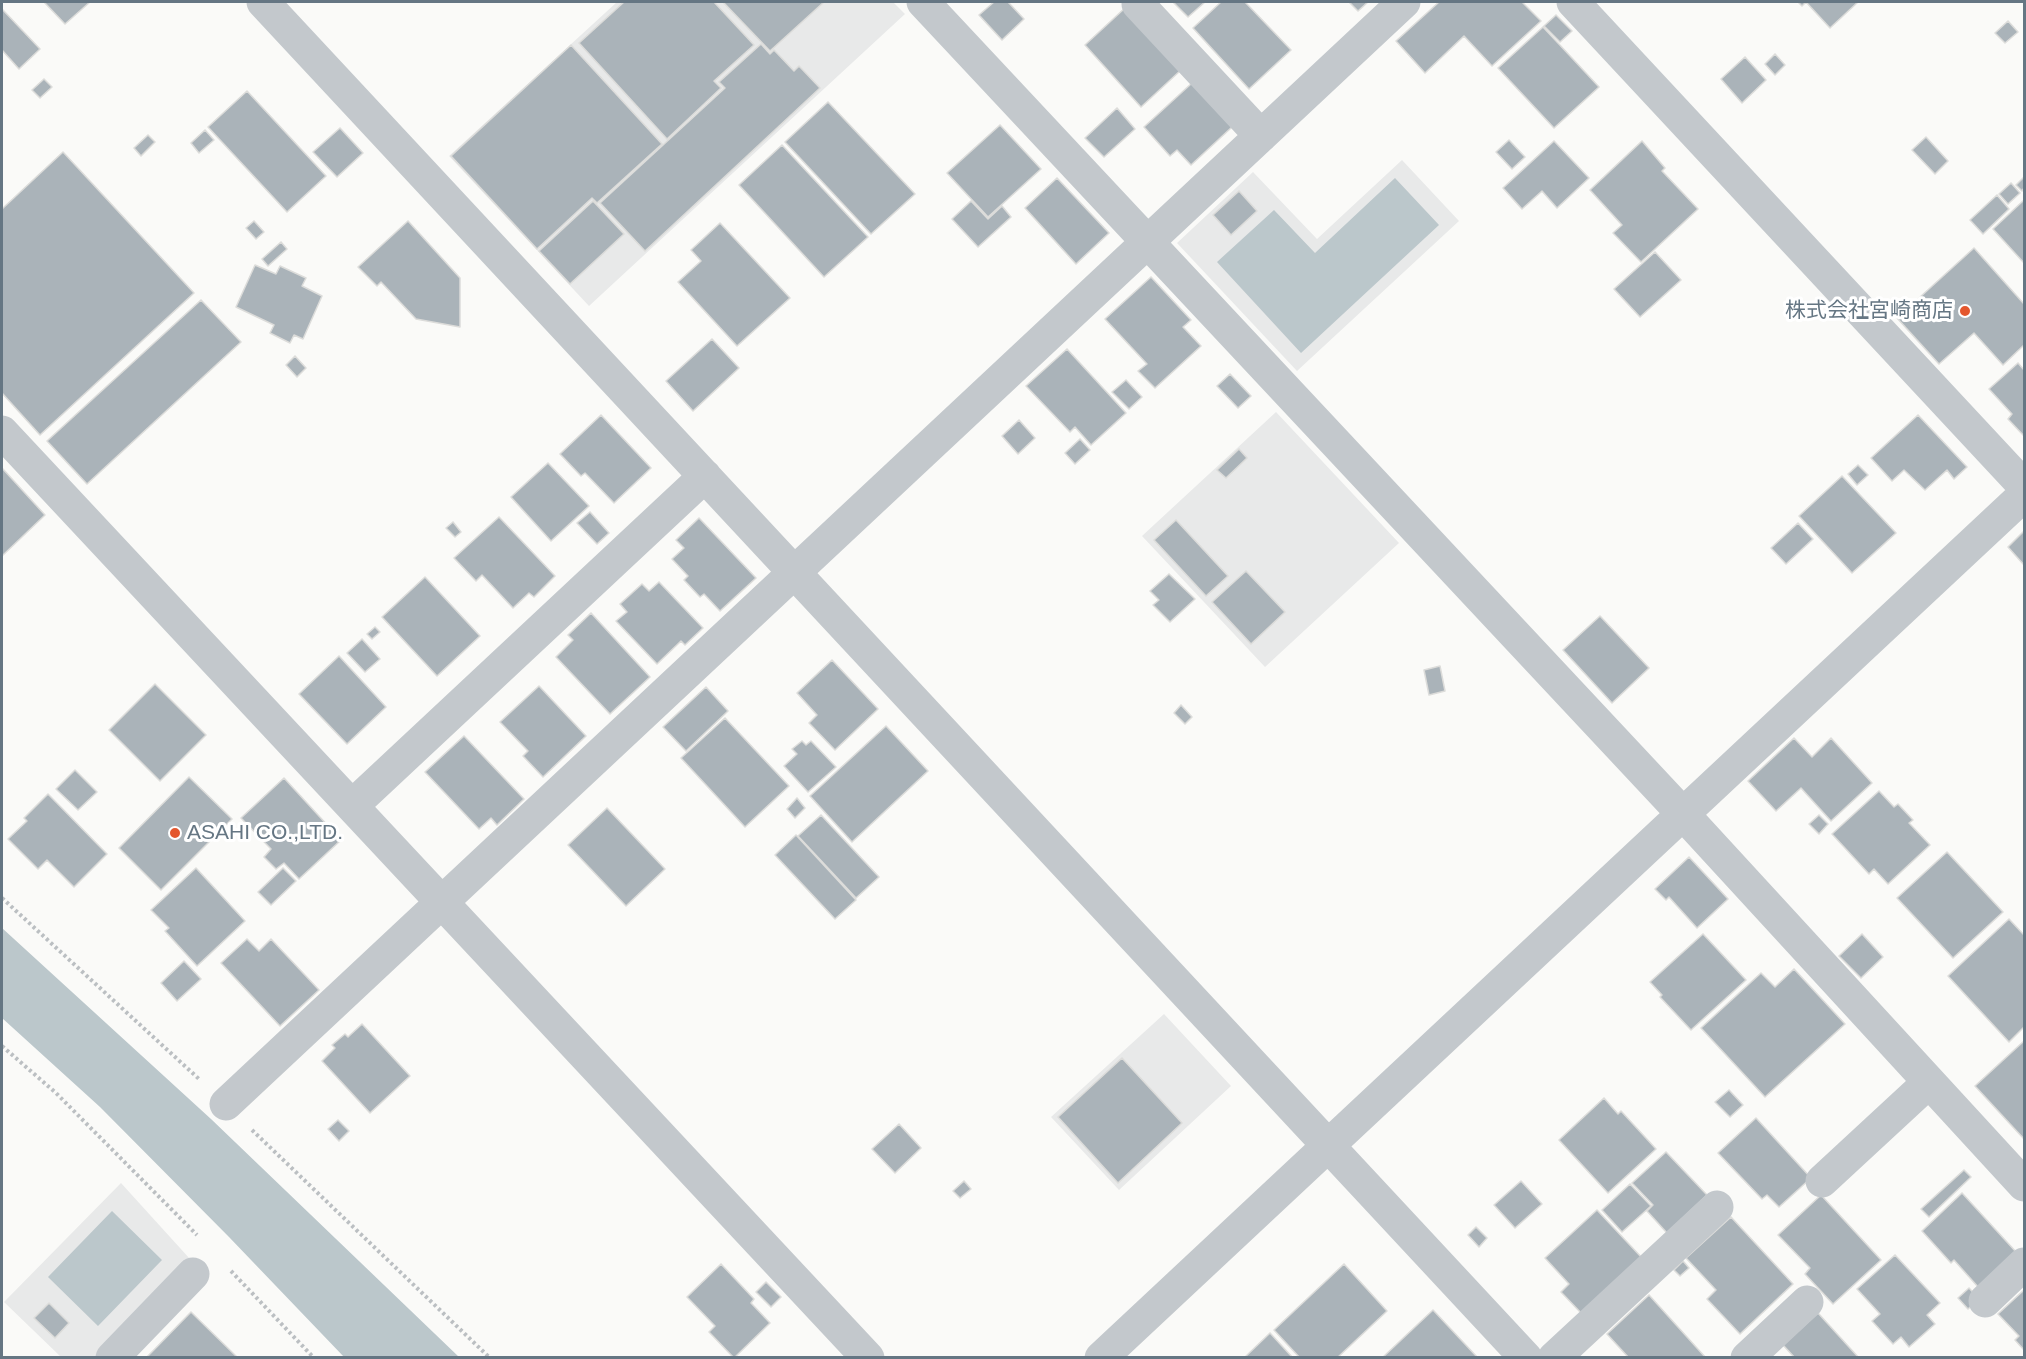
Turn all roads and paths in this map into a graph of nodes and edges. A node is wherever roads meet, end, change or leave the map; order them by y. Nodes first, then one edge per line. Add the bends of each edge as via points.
1 (263, 2) edge
2 (923, 2) edge
3 (1404, 2) edge
4 (1573, 2) edge
5 (1138, 4) dead end
6 (1261, 136) junction
7 (1147, 242) junction
8 (2, 432) edge
9 (705, 476) junction
10 (2025, 486) edge
11 (2025, 495) edge
12 (794, 572) junction
13 (352, 806) junction
14 (1683, 814) junction
15 (441, 902) junction
16 (2, 1046) edge
17 (1929, 1082) junction
18 (226, 1104) dead end
19 (1329, 1145) junction
20 (1822, 1181) dead end
21 (2025, 1185) edge
22 (1717, 1207) dead end
23 (198, 1236) dead end
24 (2025, 1264) edge
25 (229, 1269) dead end
26 (193, 1274) dead end
27 (1985, 1301) dead end
28 (1807, 1302) dead end
29 (112, 1358) edge
30 (314, 1358) edge
31 (868, 1358) edge
32 (1101, 1358) edge
33 (1526, 1358) edge
34 (1554, 1358) edge
35 (1747, 1358) edge

1 - 9 street
2 - 7 street
3 - 6 street
4 - 10 street
5 - 6 street
6 - 7 street
7 - 12 street
7 - 14 street
8 - 13 street
9 - 12 street
9 - 13 street
11 - 14 street
12 - 15 street
12 - 19 street
13 - 15 street
14 - 17 street
14 - 19 street
15 - 18 street
15 - 31 street
16 - 23 path via 56,1094
17 - 20 street
17 - 21 street
19 - 32 street
19 - 33 street
22 - 34 street
24 - 27 street
25 - 30 path
26 - 29 street
28 - 35 street

